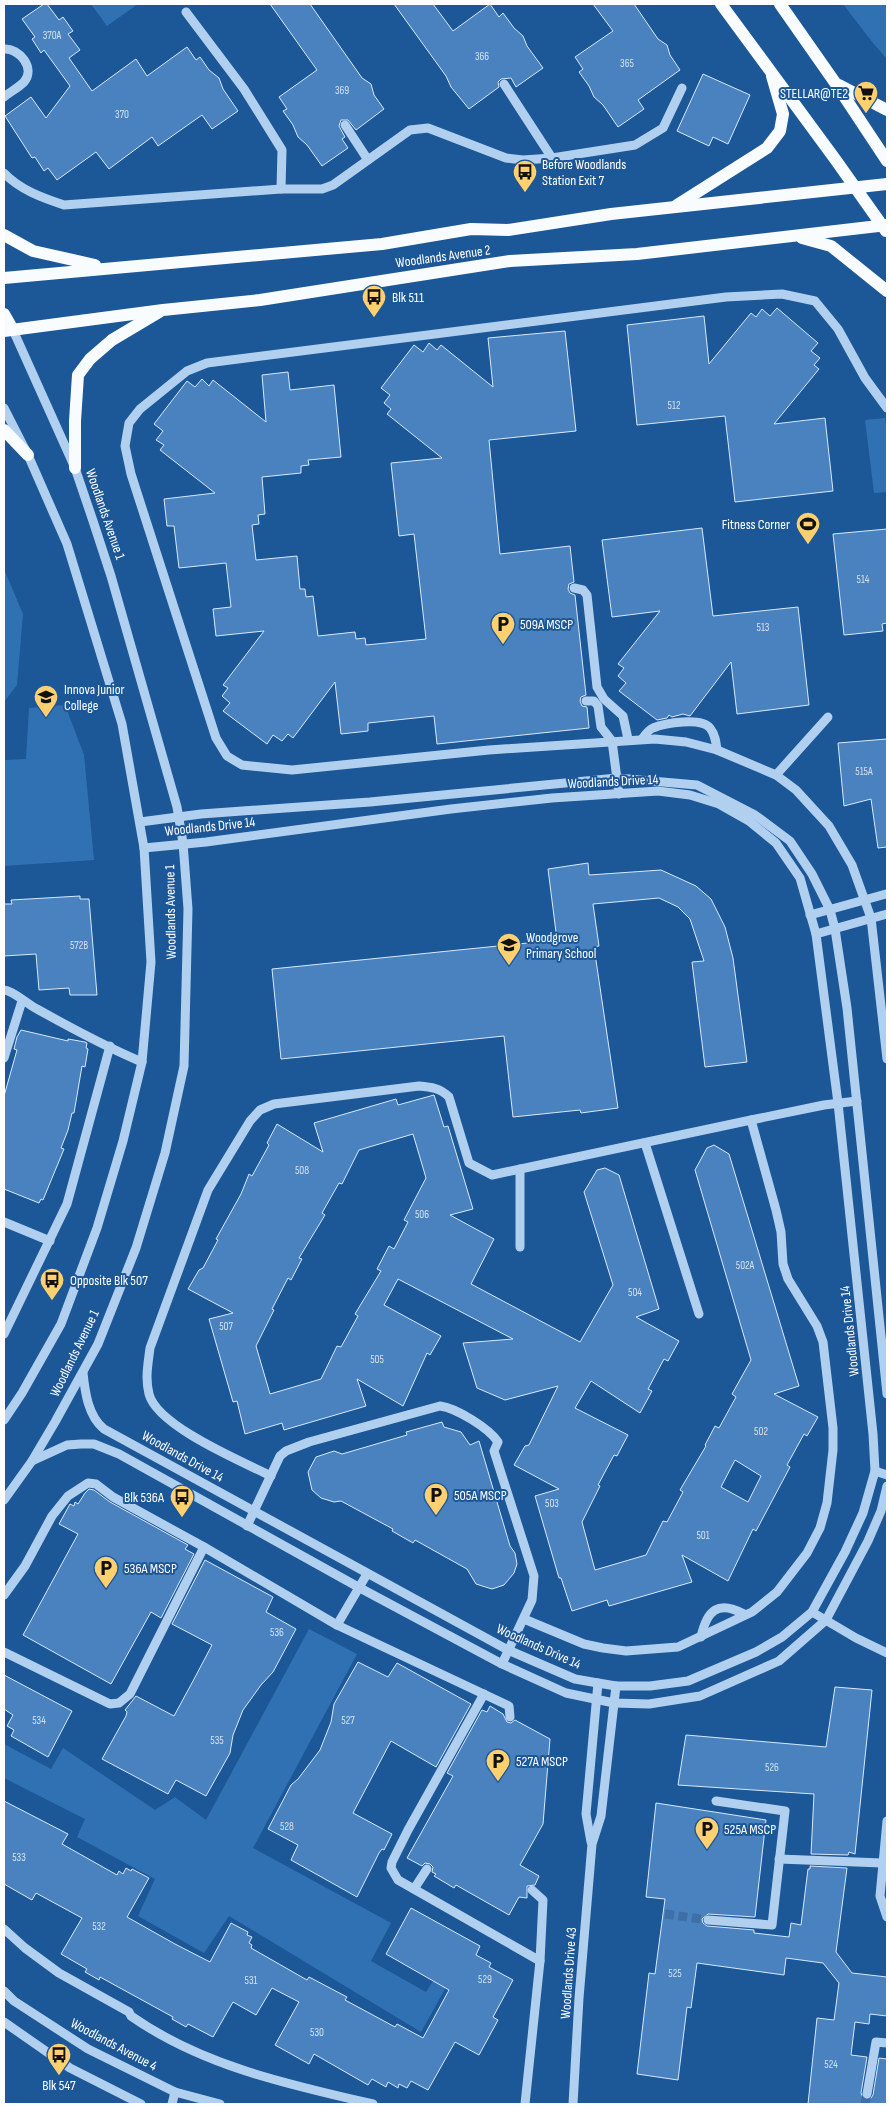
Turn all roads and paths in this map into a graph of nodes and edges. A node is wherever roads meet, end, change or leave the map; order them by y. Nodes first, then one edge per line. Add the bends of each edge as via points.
1 (721, 4) edge
2 (780, 4) edge
3 (186, 12) dead end
4 (4, 49) edge
5 (770, 68) junction
6 (504, 84) dead end
7 (836, 84) junction
8 (682, 88) dead end
9 (4, 97) edge
10 (887, 110) edge
11 (345, 125) dead end
12 (552, 158) junction
13 (368, 160) junction
14 (887, 161) edge
15 (4, 173) edge
16 (887, 184) edge
17 (856, 188) junction
18 (281, 189) junction
19 (674, 206) junction
20 (885, 228) edge
21 (4, 235) edge
22 (795, 236) junction
23 (106, 268) junction
24 (4, 278) edge
25 (887, 291) edge
26 (163, 310) junction
27 (4, 314) edge
28 (8, 330) edge
29 (4, 408) edge
30 (887, 408) edge
31 (4, 430) edge
32 (28, 455) junction
33 (75, 468) junction
34 (574, 588) dead end
35 (586, 701) dead end
36 (828, 717) dead end
37 (628, 739) junction
38 (642, 739) junction
39 (612, 741) junction
40 (716, 750) junction
41 (776, 775) junction
42 (616, 778) junction
43 (618, 794) junction
44 (178, 817) junction
45 (140, 822) junction
46 (183, 843) junction
47 (144, 848) junction
48 (886, 894) edge
49 (864, 900) junction
50 (830, 910) junction
51 (887, 914) edge
52 (810, 915) junction
53 (871, 918) junction
54 (835, 929) junction
55 (816, 934) junction
56 (4, 990) edge
57 (22, 1001) junction
58 (110, 1046) junction
59 (4, 1058) edge
60 (887, 1059) edge
61 (142, 1062) junction
62 (857, 1101) junction
63 (838, 1103) junction
64 (751, 1120) junction
65 (645, 1143) junction
66 (520, 1169) junction
67 (4, 1222) edge
68 (50, 1241) junction
69 (520, 1247) dead end
70 (699, 1314) dead end
71 (4, 1334) edge
72 (83, 1373) junction
73 (887, 1394) edge
74 (4, 1420) edge
75 (32, 1461) junction
76 (875, 1471) junction
77 (887, 1475) edge
78 (271, 1476) junction
79 (887, 1486) edge
80 (4, 1500) edge
81 (255, 1511) junction
82 (247, 1526) junction
83 (204, 1547) junction
84 (367, 1574) junction
85 (360, 1588) junction
86 (4, 1595) edge
87 (812, 1612) junction
88 (744, 1614) junction
89 (524, 1619) junction
90 (826, 1620) junction
91 (338, 1624) junction
92 (700, 1637) junction
93 (508, 1650) junction
94 (4, 1652) edge
95 (887, 1654) edge
96 (502, 1664) junction
97 (598, 1683) junction
98 (616, 1686) junction
99 (484, 1694) junction
100 (597, 1701) junction
101 (614, 1703) junction
102 (510, 1717) dead end
103 (716, 1801) dead end
104 (887, 1822) edge
105 (592, 1844) junction
106 (779, 1859) junction
107 (882, 1863) junction
108 (427, 1869) dead end
109 (414, 1888) junction
110 (532, 1890) dead end
111 (887, 1918) edge
112 (708, 1920) tunnel mouth
113 (4, 1929) edge
114 (540, 1961) junction
115 (4, 1991) edge
116 (4, 2022) edge
117 (887, 2043) edge
118 (175, 2092) junction
119 (867, 2094) tunnel mouth
120 (141, 2104) edge
121 (172, 2104) edge
122 (220, 2104) edge
123 (374, 2104) edge
124 (525, 2104) edge
125 (573, 2104) edge

1 - 5 main road
2 - 7 main road
3 - 18 street via 244,89 282,150
4 - 9 street via 10,48 19,53 28,71 24,82
5 - 17 main road
5 - 19 main road via 783,114 780,131 767,148
6 - 12 street
7 - 10 main road
7 - 14 main road
8 - 12 street via 663,128 652,136 635,145
11 - 13 street
12 - 13 street via 506,158 428,128 410,130
13 - 18 street via 322,189
15 - 18 street via 37,196 64,205
16 - 17 main road, Woodlands Avenue 2
17 - 19 main road, Woodlands Avenue 2
17 - 20 main road
19 - 23 main road, Woodlands Avenue 2 via 508,230 471,229 382,244
20 - 22 main road, Woodlands Avenue 2
21 - 23 main road via 33,251
22 - 25 main road via 831,246
22 - 26 main road, Woodlands Avenue 2 via 637,254 510,262 260,300
23 - 24 main road, Woodlands Avenue 2
26 - 28 main road, Woodlands Avenue 2
26 - 33 main road via 112,340 78,375
27 - 28 main road, Woodlands Avenue 1
28 - 33 street, Woodlands Avenue 1
29 - 32 street, Woodlands Avenue 1
30 - 39 street via 865,378 838,329 815,301 782,294 726,297 207,363 187,371 140,409 129,423 125,446 131,474 213,729 227,756 242,765 292,770
31 - 32 main road
32 - 45 street, Woodlands Avenue 1 via 67,544 96,634 122,724
33 - 44 street, Woodlands Avenue 1 via 111,576
34 - 37 street via 583,590 587,595 599,693 623,716
35 - 39 street via 594,701 598,706 601,727
36 - 41 street
37 - 38 street
37 - 39 street
38 - 40 street via 686,742
38 - 40 street via 652,728 700,721 709,726
39 - 42 street
40 - 41 street
41 - 49 street via 796,790 829,826 852,865
42 - 43 street
42 - 44 street, Woodlands Drive 14
42 - 50 street, Woodlands Drive 14 via 697,785 755,815 790,841
43 - 46 street, Woodlands Drive 14 via 451,809
43 - 52 street, Woodlands Drive 14 via 658,790 690,795 718,804 750,821 776,844 800,878
44 - 45 street, Woodlands Drive 14
44 - 46 street, Woodlands Avenue 1
45 - 47 street, Woodlands Avenue 1
46 - 47 street, Woodlands Drive 14
46 - 72 street, Woodlands Avenue 1 via 188,909 184,1066 165,1153 136,1248
47 - 61 street, Woodlands Avenue 1 via 151,962
48 - 49 street
49 - 50 street
49 - 53 street
50 - 52 street
50 - 54 street, Woodlands Drive 14
51 - 53 street
52 - 55 street, Woodlands Drive 14
53 - 54 street
53 - 60 street
54 - 55 street
54 - 62 street, Woodlands Drive 14
55 - 63 street, Woodlands Drive 14
56 - 57 street via 10,990
57 - 58 street
57 - 59 street
58 - 61 street
58 - 68 street via 68,1204
61 - 74 street, Woodlands Avenue 1 via 98,1228 60,1324
62 - 63 street
62 - 73 street, Woodlands Drive 14
63 - 64 street
63 - 76 street, Woodlands Drive 14
64 - 65 street
64 - 88 street via 776,1210 782,1264 823,1342 833,1450 827,1503 820,1528 807,1553 778,1592 752,1612
65 - 66 street
65 - 70 street
66 - 69 street
66 - 78 street via 492,1175 470,1163 449,1097 431,1087 274,1104 260,1110 250,1120 208,1190 150,1348 146,1374 149,1396 174,1425
67 - 68 street
68 - 71 street
72 - 75 street, Woodlands Avenue 1
72 - 81 street, Woodlands Drive 14 via 93,1416 104,1429
75 - 80 street, Woodlands Avenue 1
75 - 82 street via 67,1445 94,1444 119,1454
76 - 77 street
76 - 87 street, Woodlands Drive 14 via 863,1513
78 - 81 street
78 - 89 street via 280,1456 298,1445 440,1406 449,1407 493,1434 498,1442 494,1451 534,1576 532,1600
79 - 90 street via 868,1541
81 - 82 street
81 - 84 street, Woodlands Drive 14
82 - 85 street
83 - 86 street via 130,1507 96,1484 88,1483 68,1496 52,1516 25,1566
83 - 91 street
83 - 94 street via 130,1694 119,1703 110,1704
84 - 85 street
84 - 93 street, Woodlands Drive 14
85 - 91 street
85 - 96 street
87 - 90 street
87 - 98 street, Woodlands Drive 14 via 782,1637 756,1652 688,1681
88 - 92 street
88 - 92 street via 722,1607 710,1613
89 - 92 street via 584,1644 626,1651 678,1647
89 - 93 street
90 - 95 street
90 - 101 street via 779,1661 700,1696 649,1704
91 - 99 street
93 - 96 street
93 - 97 street, Woodlands Drive 14 via 575,1678
96 - 100 street via 566,1694
97 - 98 street, Woodlands Drive 14
97 - 100 street, Woodlands Drive 43
98 - 101 street, Woodlands Drive 43
99 - 102 street via 509,1706
99 - 109 street via 392,1862 391,1868 398,1880
100 - 101 street
100 - 105 street, Woodlands Drive 43 via 586,1814
101 - 105 street, Woodlands Drive 43 via 601,1816
103 - 106 street via 785,1812
104 - 107 street
105 - 125 street, Woodlands Drive 43
106 - 107 street
106 - 112 street via 772,1925
107 - 111 street via 880,1896
108 - 109 street
109 - 114 street
110 - 114 street via 543,1900
113 - 123 street via 59,1973 129,2012 158,2035 281,2083
114 - 124 street
115 - 118 street, Woodlands Avenue 4 via 14,2001 88,2048
116 - 120 street via 70,2068
117 - 119 street via 876,2042
118 - 121 street
118 - 122 street, Woodlands Avenue 4

